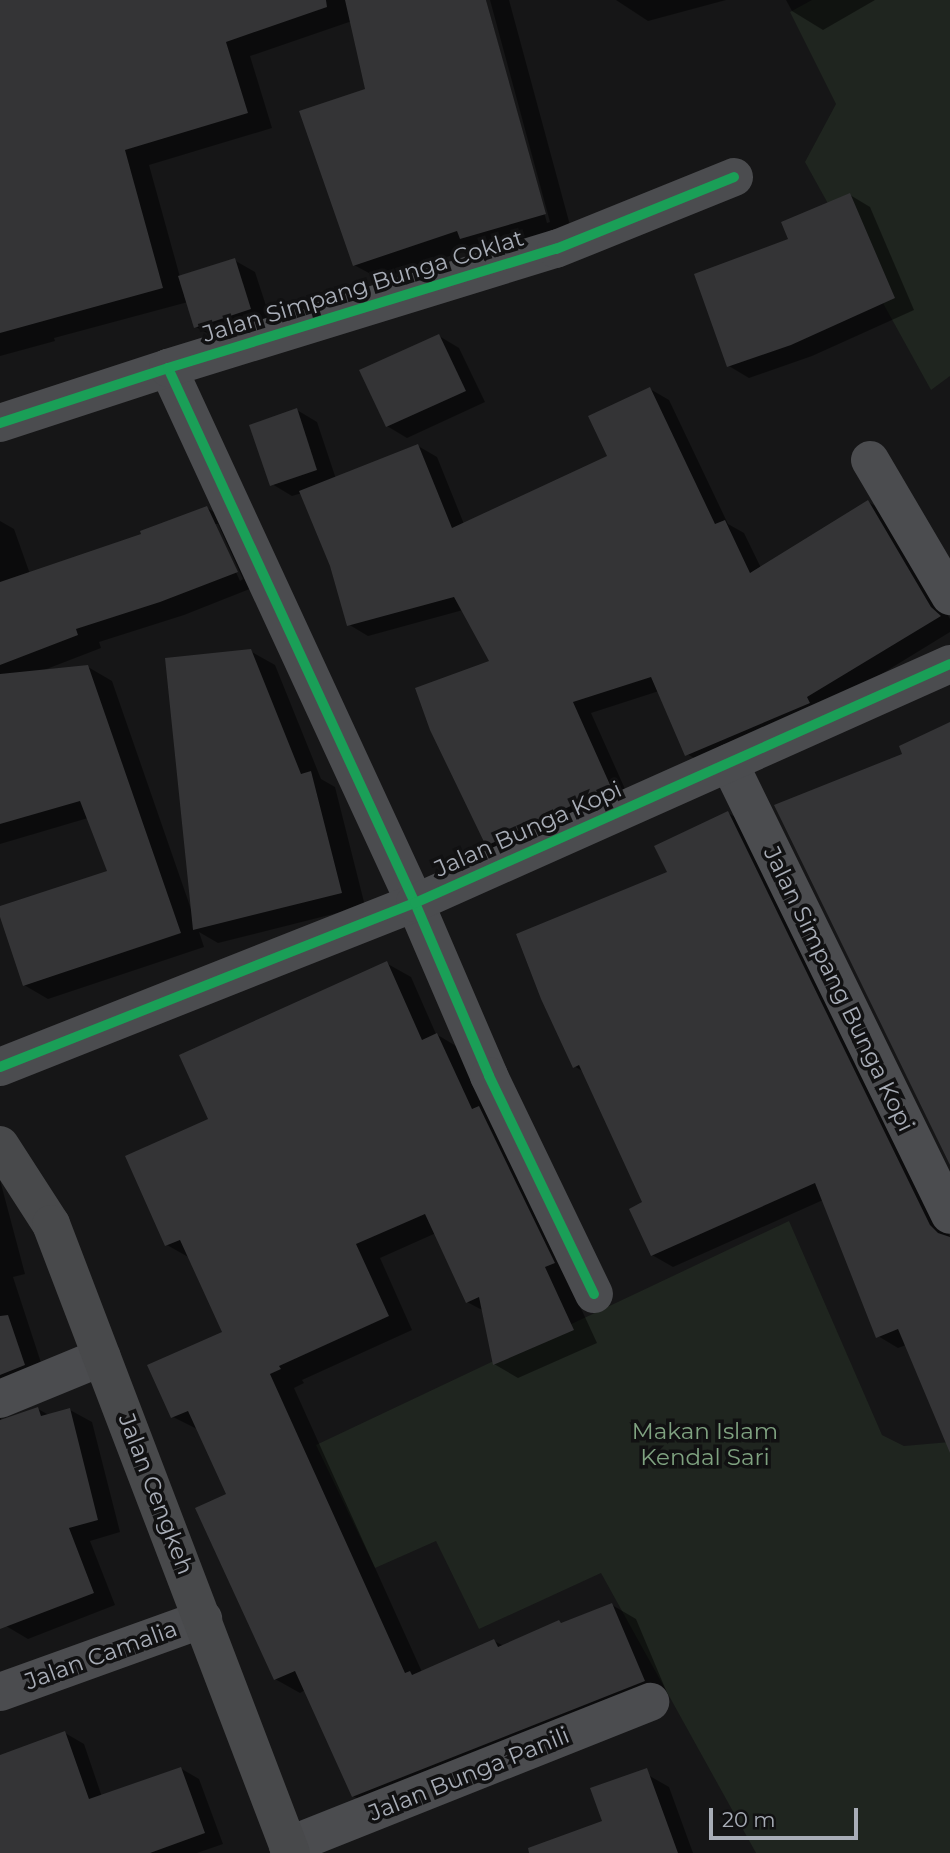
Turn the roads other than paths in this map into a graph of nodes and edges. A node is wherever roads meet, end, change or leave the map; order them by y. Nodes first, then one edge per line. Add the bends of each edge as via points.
1 (734, 177) dead end
2 (168, 368) junction
3 (0, 423) edge
4 (870, 460) dead end
5 (950, 596) edge
6 (950, 664) edge
7 (729, 763) junction
8 (415, 903) junction
9 (0, 1067) edge
10 (0, 1145) edge
11 (950, 1215) edge
12 (594, 1294) dead end
13 (102, 1357) junction
14 (0, 1399) edge
15 (203, 1619) junction
16 (0, 1692) edge
17 (650, 1702) dead end
18 (290, 1849) edge

1 - 2 street, Jalan Simpang Bunga Coklat via 556,249
2 - 3 street, Jalan Simpang Bunga Coklat
2 - 8 street
4 - 5 street
6 - 7 street, Jalan Bunga Kopi
7 - 8 street, Jalan Bunga Kopi
7 - 11 street, Jalan Simpang Bunga Kopi
8 - 9 street, Jalan Bunga Kopi
8 - 12 street via 489,1076
10 - 13 main road, Jalan Cengkeh via 51,1224
13 - 14 street
13 - 15 main road, Jalan Cengkeh
15 - 16 street, Jalan Camalia
15 - 18 main road, Jalan Cengkeh
17 - 18 street, Jalan Bunga Panili

